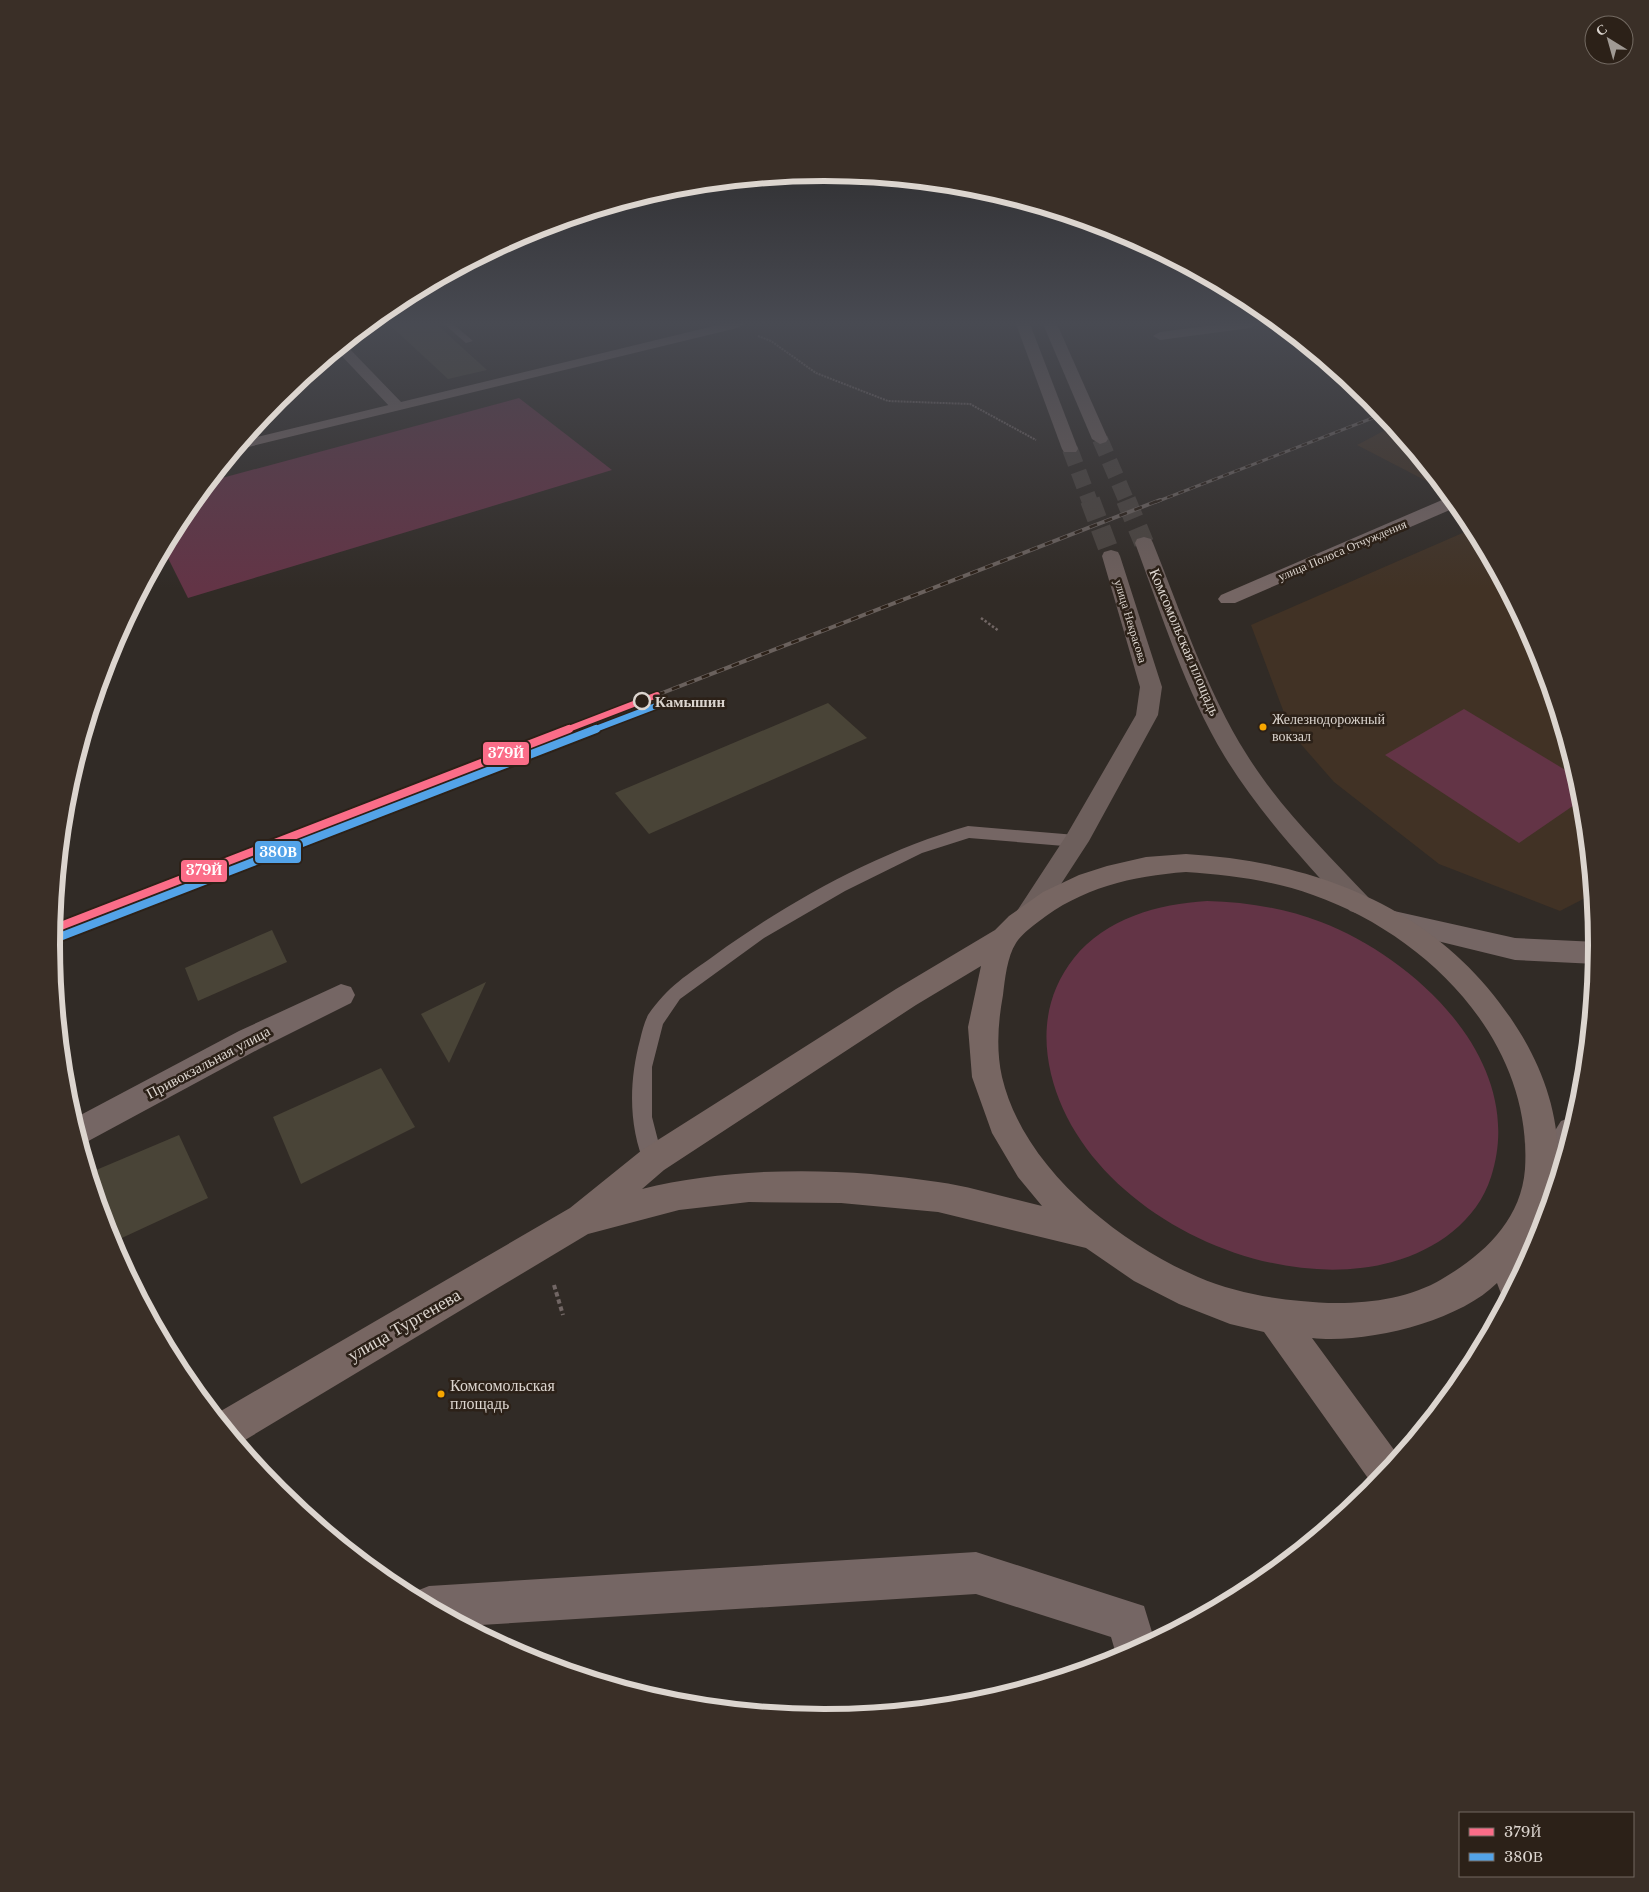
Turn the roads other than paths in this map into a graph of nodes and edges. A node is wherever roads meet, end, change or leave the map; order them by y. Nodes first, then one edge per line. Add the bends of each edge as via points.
1 (372, 412) edge
2 (1056, 412) edge
3 (1088, 412) edge
4 (1100, 439) tunnel mouth
5 (248, 444) edge
6 (1070, 449) tunnel mouth
7 (1448, 505) edge
8 (1144, 543) tunnel mouth
9 (1111, 556) tunnel mouth
10 (1228, 599) dead end
11 (1151, 686) joint
12 (1076, 841) junction
13 (1359, 904) junction
14 (1026, 917) junction
15 (1394, 921) junction
16 (1004, 938) junction
17 (1589, 953) edge
18 (341, 995) dead end
19 (83, 1129) edge
20 (1562, 1147) edge
21 (653, 1160) junction
22 (1540, 1180) junction
23 (582, 1220) junction
24 (1092, 1233) junction
25 (1512, 1244) junction
26 (1514, 1275) edge
27 (1274, 1316) junction
28 (231, 1426) edge
29 (1383, 1467) edge
30 (439, 1606) edge
31 (1134, 1644) edge

1 - 5 street
2 - 6 main road
3 - 4 main road
7 - 10 street, улица Полоса Отчуждения
8 - 13 main road, Комсомольская площадь via 1200,686 1236,756 1291,832
9 - 11 main road, улица Некрасова
11 - 12 main road, Комсомольская площадь via 1147,715
12 - 14 main road, Комсомольская площадь
12 - 21 lane via 968,832 916,849 758,933 674,994 654,1022 642,1067 642,1117
13 - 14 main road, Комсомольская площадь via 1307,882 1256,869 1186,863 1141,867 1103,876 1055,896
13 - 15 main road, Комсомольская площадь
14 - 16 main road, Комсомольская площадь
15 - 17 street via 1515,949
15 - 22 main road, Комсомольская площадь via 1463,979 1494,1015 1518,1055 1536,1100 1542,1137
16 - 21 main road via 906,997
16 - 24 main road, Комсомольская площадь via 984,1002 981,1041 985,1075 997,1111 1014,1145 1047,1191
18 - 19 street, Привокзальная улица
20 - 22 street
21 - 23 main road
22 - 25 main road, Комсомольская площадь via 1530,1215
23 - 24 main road via 679,1195 749,1187 841,1188 938,1197
23 - 28 main road, улица Тургенева
24 - 27 main road, Комсомольская площадь via 1135,1263 1192,1292 1230,1306
25 - 26 main road
25 - 27 main road, Комсомольская площадь via 1481,1276 1440,1301 1410,1311 1379,1318 1328,1321
27 - 29 main road
30 - 31 street via 976,1573 1129,1621

